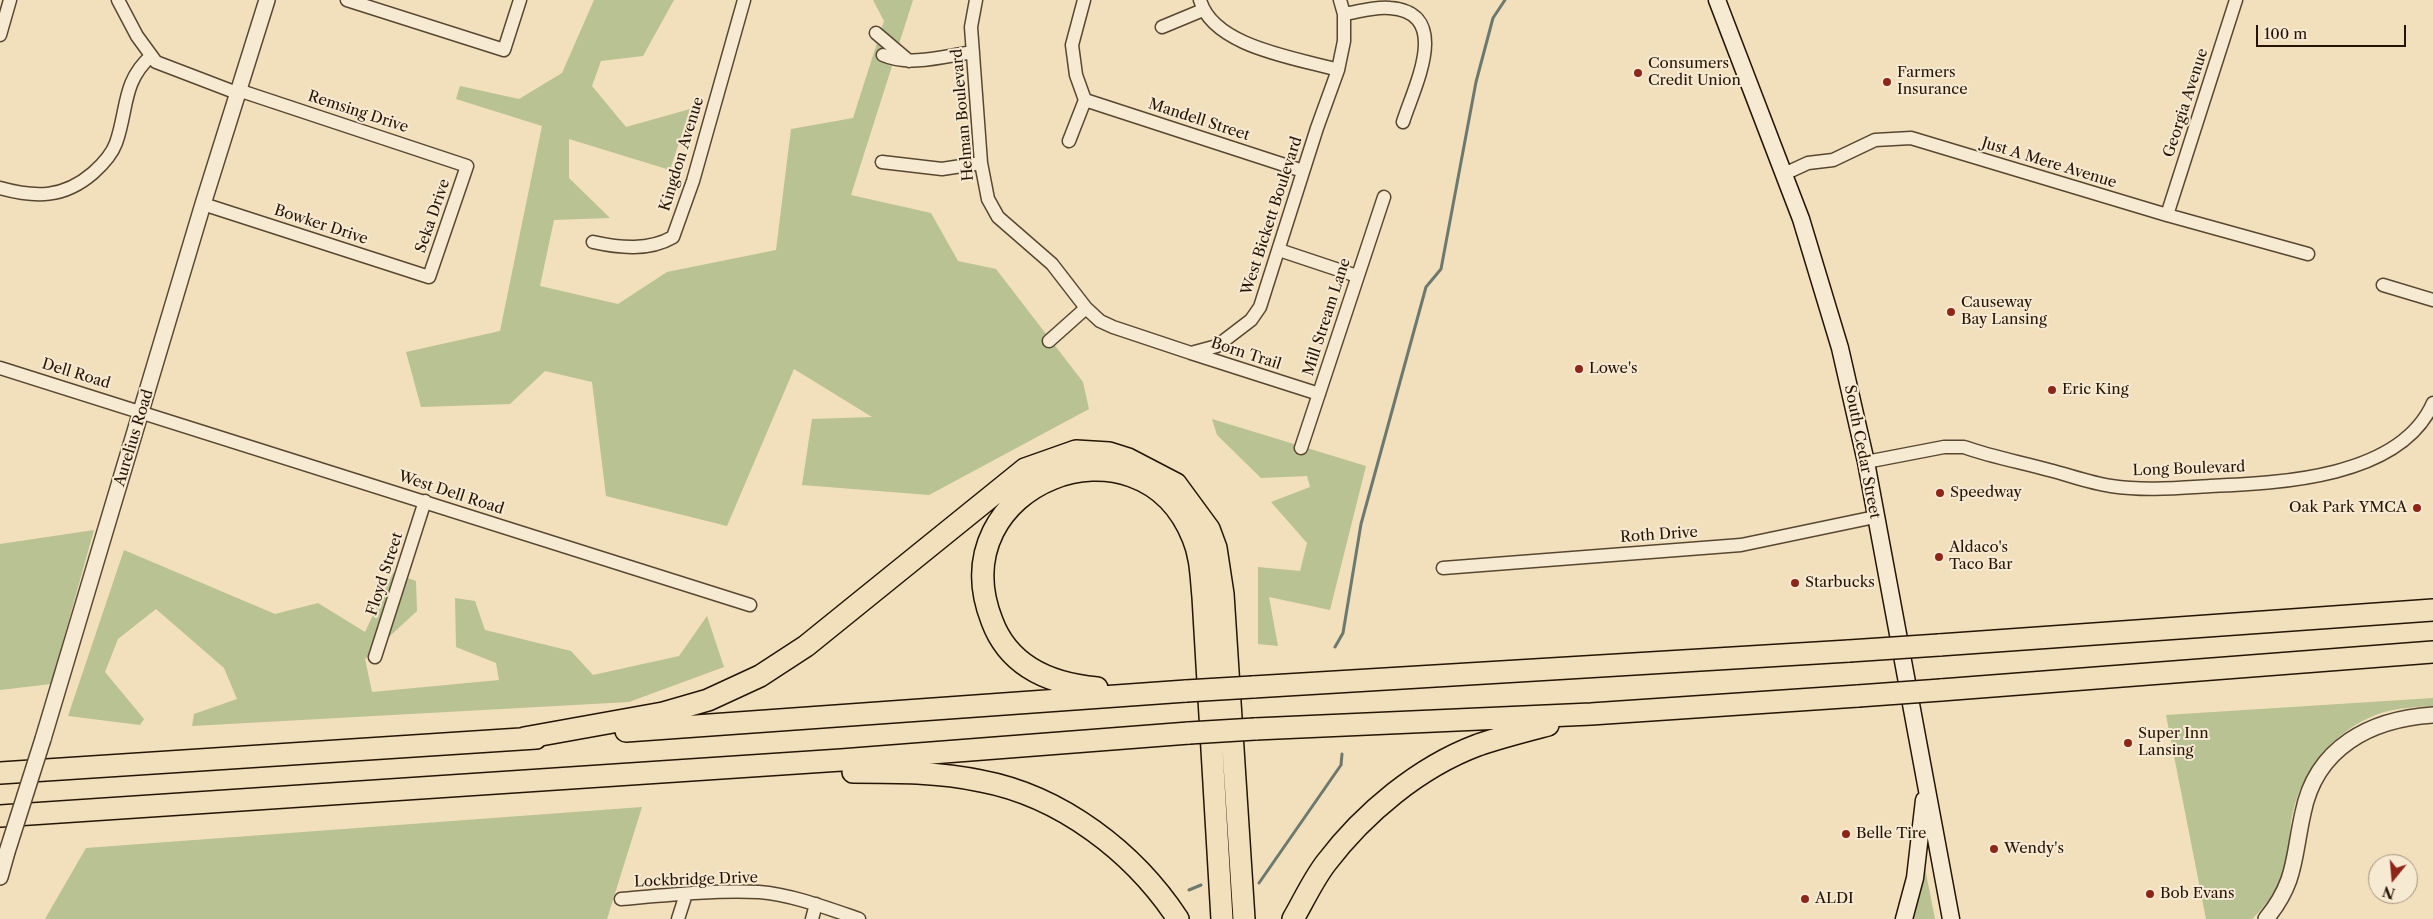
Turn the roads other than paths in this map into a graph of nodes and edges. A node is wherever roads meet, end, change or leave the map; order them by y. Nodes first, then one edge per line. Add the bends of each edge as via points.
1 (10, 0) edge
2 (118, 0) edge
3 (267, 0) edge
4 (347, 0) edge
5 (520, 0) edge
6 (744, 0) edge
7 (976, 0) edge
8 (1084, 0) edge
9 (1340, 0) edge
10 (1718, 0) edge
11 (2236, 0) edge
12 (1202, 5) edge
13 (1344, 14) junction
14 (1162, 27) dead end
15 (876, 33) dead end
16 (0, 35) edge
17 (973, 52) junction
18 (883, 55) dead end
19 (151, 56) junction
20 (909, 61) junction
21 (1338, 70) junction
22 (237, 91) junction
23 (1085, 100) junction
24 (1403, 122) dead end
25 (1068, 141) dead end
26 (882, 162) dead end
27 (981, 163) junction
28 (467, 166) joint
29 (1303, 171) junction
30 (1784, 174) junction
31 (0, 188) edge
32 (1384, 197) dead end
33 (203, 204) junction
34 (2167, 215) junction
35 (593, 242) dead end
36 (1279, 250) junction
37 (2308, 254) dead end
38 (1357, 276) junction
39 (429, 277) joint
40 (2383, 285) dead end
41 (2433, 300) edge
42 (1086, 308) junction
43 (1049, 341) dead end
44 (1191, 353) junction
45 (0, 368) edge
46 (1319, 394) junction
47 (2433, 403) edge
48 (142, 412) junction
49 (1301, 448) dead end
50 (1866, 462) junction
51 (425, 501) junction
52 (1875, 517) junction
53 (1443, 568) dead end
54 (750, 605) dead end
55 (2433, 610) edge
56 (2433, 652) edge
57 (376, 657) dead end
58 (1146, 694) junction
59 (1591, 714) junction
60 (2433, 715) edge
61 (524, 738) junction
62 (0, 773) edge
63 (625, 774) junction
64 (1925, 783) junction
65 (0, 816) edge
66 (0, 876) edge
67 (686, 894) junction
68 (621, 899) dead end
69 (816, 904) junction
70 (678, 919) edge
71 (812, 919) edge
72 (859, 919) edge
73 (1178, 919) edge
74 (1222, 919) edge
75 (1244, 919) edge
76 (1293, 919) edge
77 (1904, 919) edge
78 (1950, 919) edge
79 (2266, 919) edge

1 - 16 street
2 - 19 street via 136,36
3 - 22 street, Aurelius Road
4 - 5 street via 504,50
6 - 35 street, Kingdon Avenue via 693,182 673,237 659,245 618,248
7 - 17 street, Helman Boulevard via 971,27
8 - 23 street via 1072,45 1076,74
9 - 13 street, West Bickett Boulevard
10 - 30 main road, South Cedar Street
11 - 34 street, Georgia Avenue
12 - 14 street
12 - 21 street via 1214,24 1240,42
13 - 21 street, West Bickett Boulevard via 1344,41
13 - 24 street via 1390,8 1413,16 1423,25 1427,43 1425,55
15 - 20 street
17 - 20 street
17 - 27 street, Helman Boulevard
18 - 20 street
19 - 22 street, Remsing Drive via 156,62 174,70
19 - 31 street via 134,74 116,144 100,167 75,187 56,193 23,194
21 - 29 street, West Bickett Boulevard
22 - 28 street, Remsing Drive
22 - 33 street, Aurelius Road
23 - 25 street
23 - 29 street, Mandell Street
26 - 27 street via 942,168
27 - 42 street, Helman Boulevard via 988,199 998,217 1052,264
28 - 39 street, Seka Drive
29 - 36 street, West Bickett Boulevard
30 - 34 street, Just A Mere Avenue via 1808,163 1833,160 1875,140 1911,138
30 - 50 main road, South Cedar Street via 1832,318
32 - 38 street, Mill Stream Lane
33 - 39 street, Bowker Drive
33 - 48 street, Aurelius Road
34 - 37 street, Just A Mere Avenue
36 - 38 street
36 - 44 street, West Bickett Boulevard via 1260,307 1250,320 1217,346
38 - 46 street, Mill Stream Lane
40 - 41 street
42 - 43 street
42 - 44 street via 1100,321 1113,327
44 - 46 street, Born Trail
45 - 48 street, Dell Road
46 - 49 street, Mill Stream Lane
47 - 50 street, Long Boulevard via 2426,420 2398,445 2371,460 2302,478 2142,489 2109,486 1964,448 1944,447
48 - 51 street, West Dell Road
48 - 66 street, Aurelius Road, bridge
50 - 52 main road, South Cedar Street
51 - 54 street, West Dell Road
51 - 57 street, Floyd Street
52 - 53 street, Roth Drive via 1741,545
52 - 64 main road, South Cedar Street
55 - 58 highway, bridge via 1849,651
56 - 59 highway, bridge
58 - 61 highway
58 - 74 highway via 1080,687 1042,676 1015,657 994,626 986,606 983,585 984,562 990,540 1010,508 1043,481 1069,472 1090,470 1131,477 1166,499 1182,517 1193,537 1203,597
59 - 63 highway, bridge via 1189,733
59 - 76 highway via 1477,745 1405,786 1365,819 1339,847 1313,883
60 - 79 street via 2395,720 2373,727 2350,740 2328,760 2305,802 2289,883
61 - 62 highway
61 - 75 highway via 669,711 708,700 746,683 806,646 1024,469 1076,450 1109,453 1176,484 1209,529 1216,548 1223,594
63 - 65 highway
63 - 73 highway via 901,772 944,775 1002,786 1052,806 1107,842 1154,886
64 - 77 main road via 1915,878
64 - 78 main road, South Cedar Street
67 - 68 street, Lockbridge Drive
67 - 69 street, Lockbridge Drive via 761,892
67 - 70 street
69 - 71 street
69 - 72 street, Lockbridge Drive

